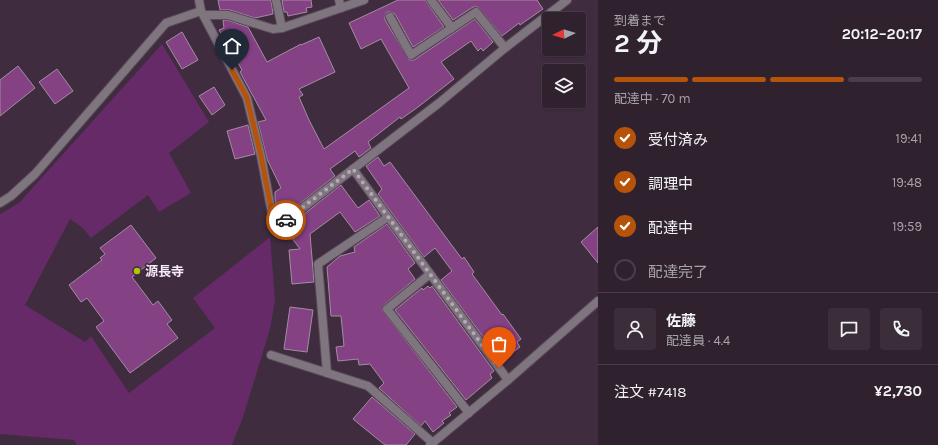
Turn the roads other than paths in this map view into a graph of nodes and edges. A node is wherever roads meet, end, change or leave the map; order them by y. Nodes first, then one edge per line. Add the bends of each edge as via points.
1 (199, 0) edge
2 (276, 0) edge
3 (364, 0) edge
4 (431, 0) edge
5 (567, 0) edge
6 (340, 4) edge
7 (203, 13) junction
8 (390, 17) dead end
9 (282, 28) junction
10 (452, 28) junction
11 (505, 48) junction
12 (353, 169) junction
13 (0, 203) edge
14 (388, 217) junction
15 (430, 274) junction
16 (598, 301) edge
17 (271, 355) dead end
18 (327, 373) junction
19 (508, 380) junction
20 (469, 413) junction
21 (432, 444) edge

1 - 7 street
2 - 9 street
3 - 6 street
4 - 10 street
5 - 11 street
6 - 9 street
7 - 9 street via 228,14 273,29
7 - 12 street via 247,98 275,229
7 - 13 street via 166,23 35,174
8 - 10 street via 412,55
10 - 11 street via 476,12
11 - 12 street via 440,103
12 - 14 street
14 - 15 street
14 - 18 street via 318,264
15 - 19 street
15 - 20 street via 387,309
16 - 19 street
17 - 18 street
18 - 21 street via 368,386
19 - 20 street
20 - 21 street

